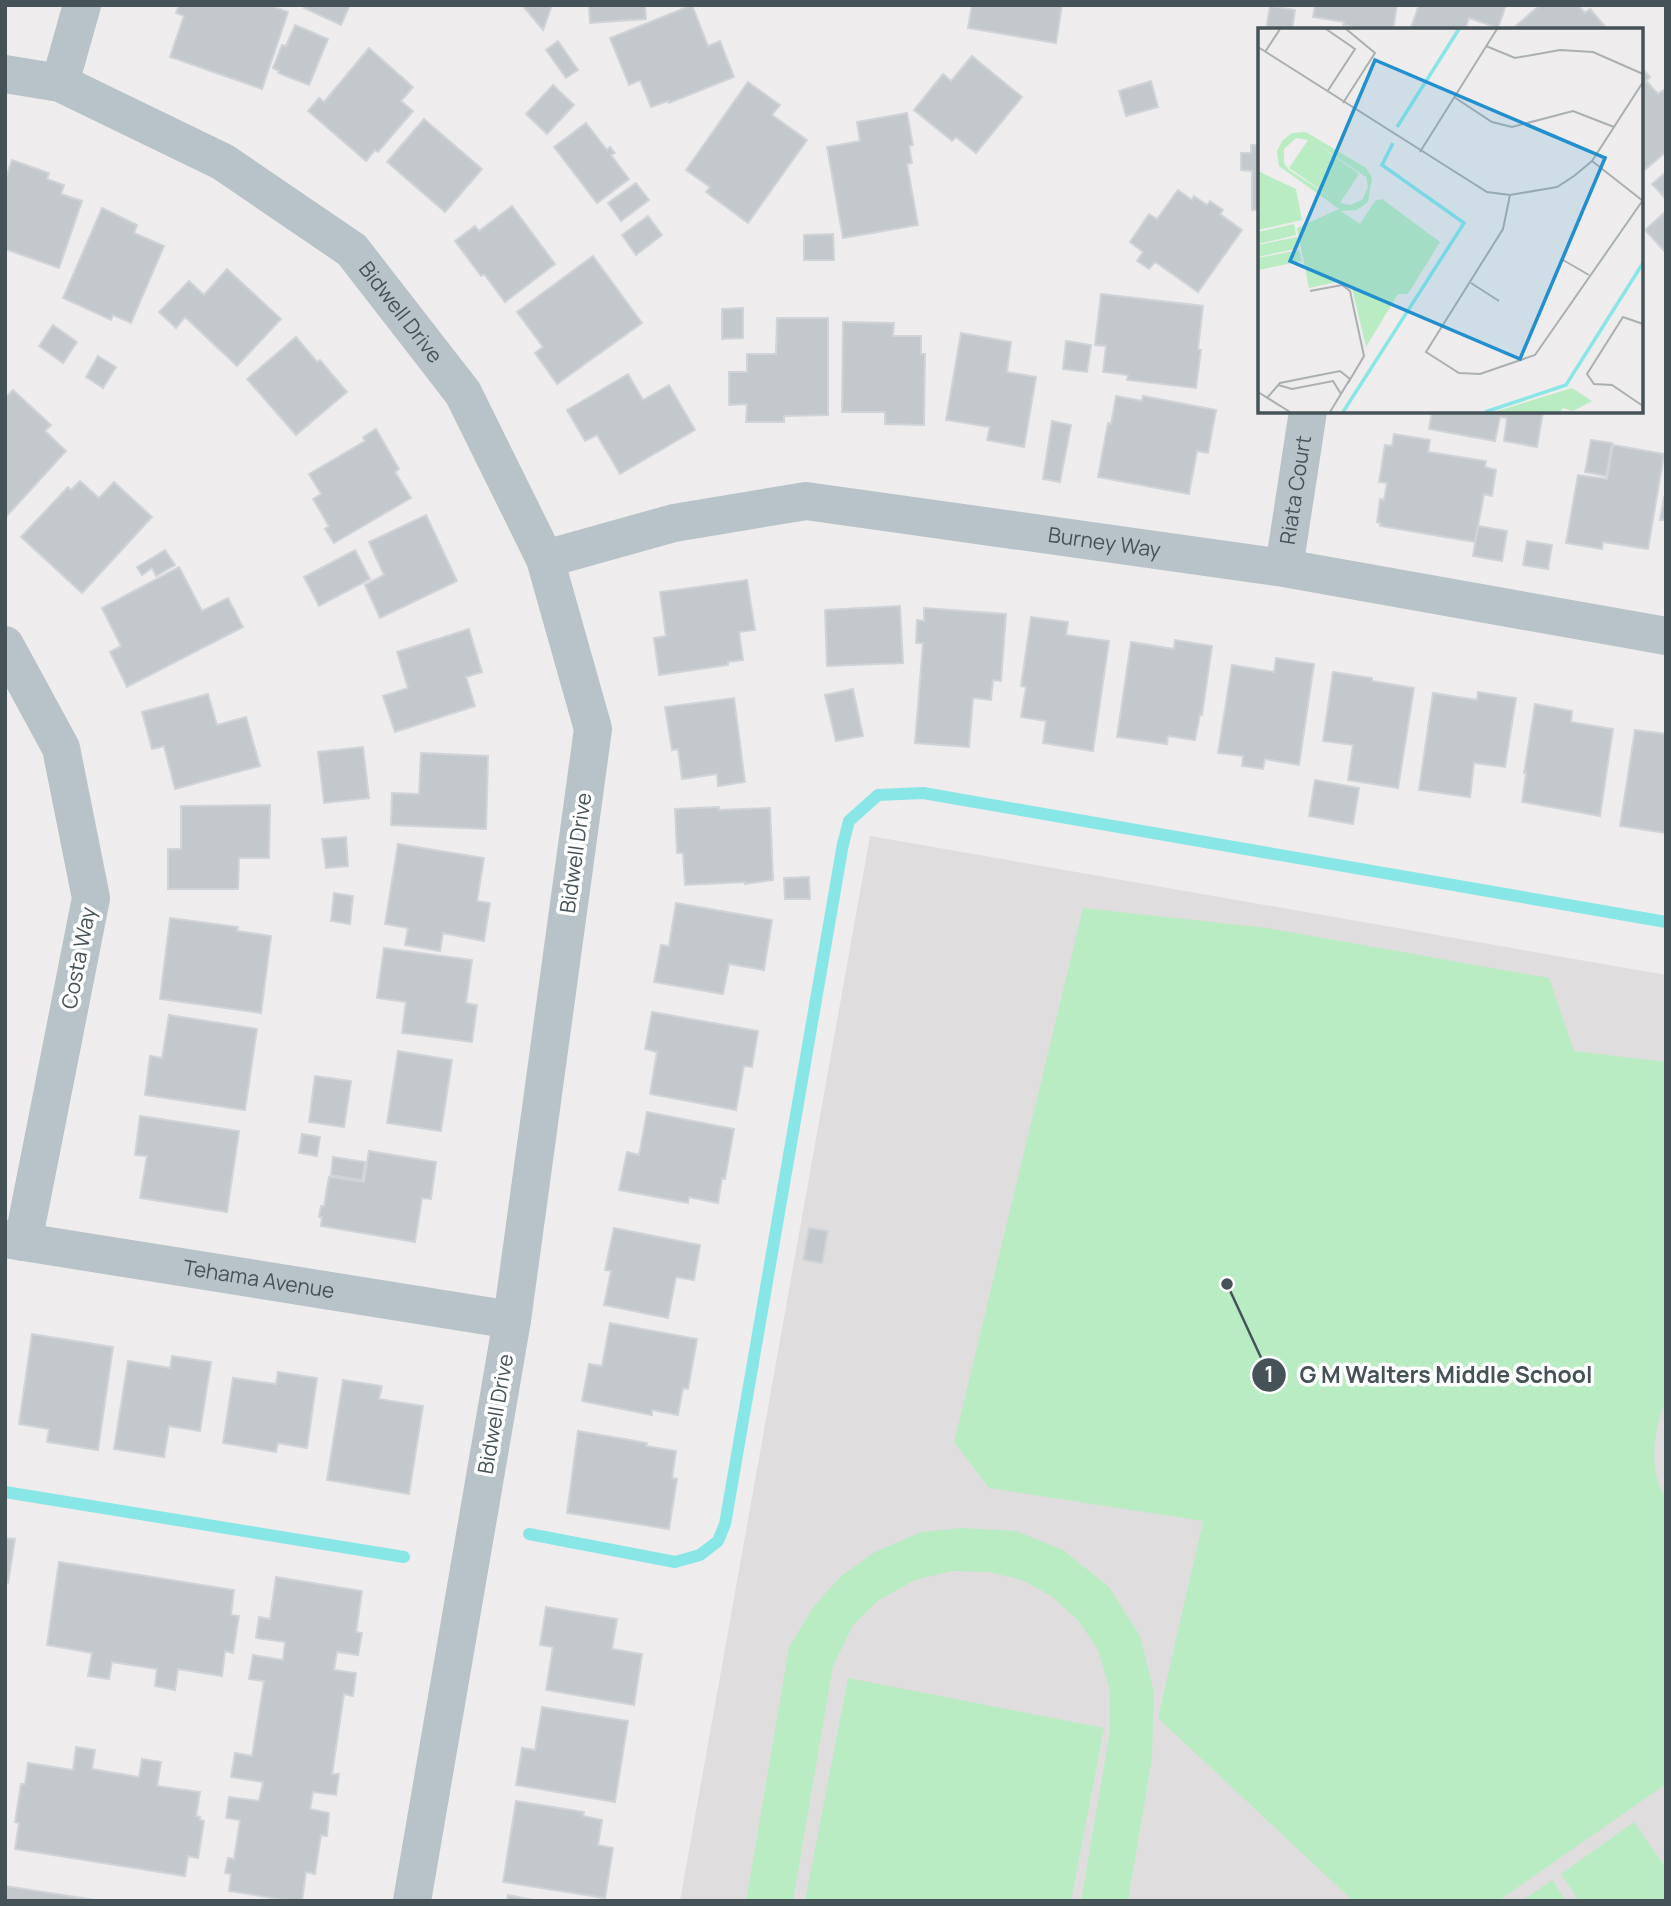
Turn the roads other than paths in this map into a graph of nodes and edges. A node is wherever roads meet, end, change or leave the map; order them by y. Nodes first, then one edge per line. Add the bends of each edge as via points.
1 (82, 5) edge
2 (5, 74) edge
3 (60, 83) junction
4 (1308, 413) edge
5 (545, 559) junction
6 (1284, 568) junction
7 (1666, 636) edge
8 (5, 645) edge
9 (14, 1240) edge
10 (512, 1320) junction
11 (412, 1901) edge

1 - 3 street
2 - 3 street, Bidwell Drive
3 - 5 street, Bidwell Drive via 223,162 352,250 463,393
4 - 6 street, Riata Court
5 - 6 street, Burney Way via 674,523 806,501
5 - 10 street, Bidwell Drive via 593,729
6 - 7 street, Burney Way
8 - 9 street, Costa Way via 61,748 91,898
9 - 10 street, Tehama Avenue
10 - 11 street, Bidwell Drive

